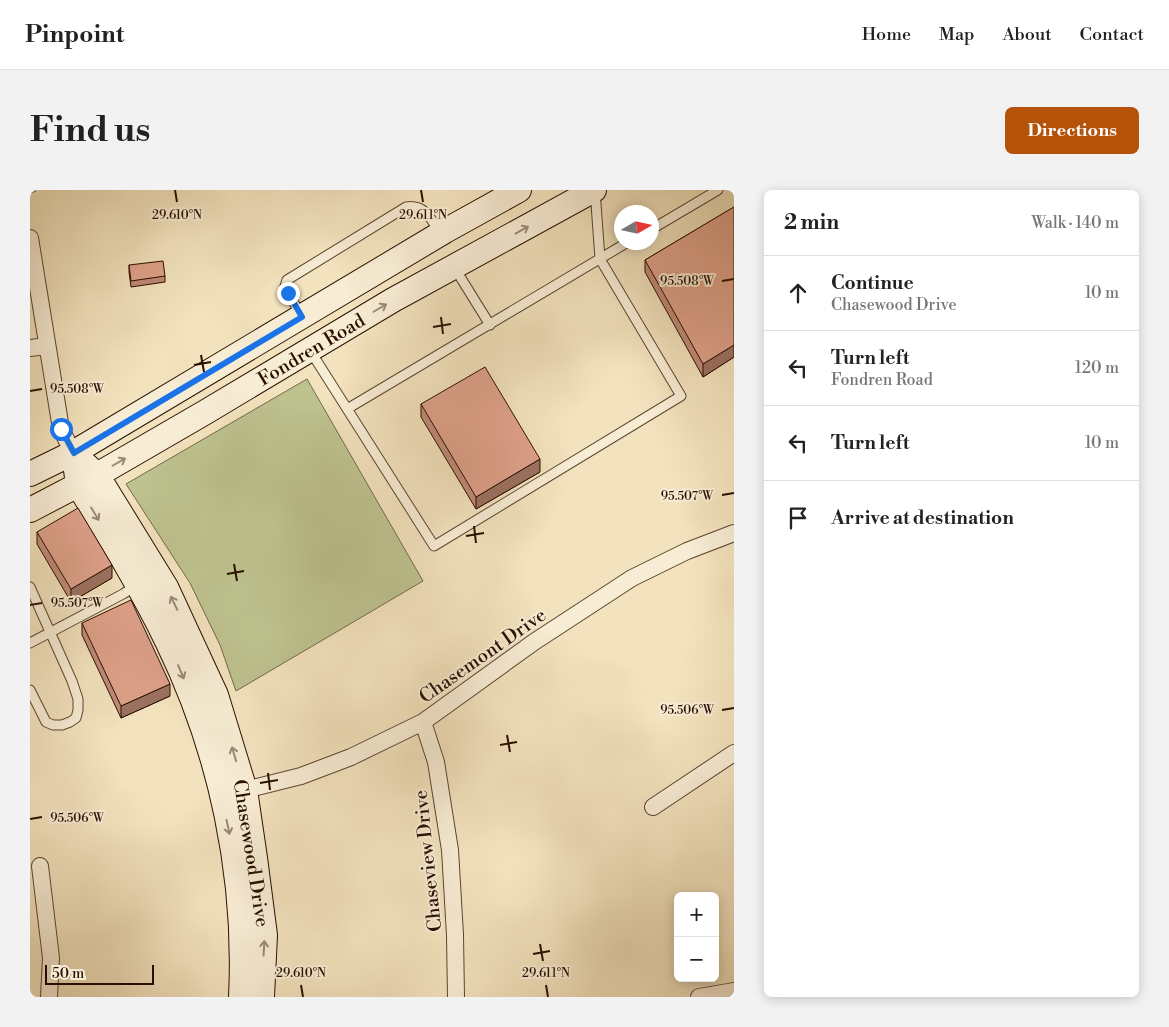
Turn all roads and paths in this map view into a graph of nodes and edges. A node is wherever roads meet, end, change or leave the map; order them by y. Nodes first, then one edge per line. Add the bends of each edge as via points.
1 (519, 190) edge
2 (595, 190) edge
3 (718, 190) edge
4 (659, 225) edge
5 (433, 237) junction
6 (30, 238) edge
7 (615, 250) edge
8 (600, 259) junction
9 (449, 270) junction
10 (302, 317) junction
11 (490, 324) junction
12 (281, 329) junction
13 (47, 346) junction
14 (30, 348) edge
15 (304, 353) junction
16 (347, 410) junction
17 (74, 453) junction
18 (30, 474) edge
19 (87, 480) junction
20 (30, 510) edge
21 (734, 533) edge
22 (137, 585) junction
23 (30, 587) edge
24 (50, 632) junction
25 (179, 639) junction
26 (30, 643) edge
27 (30, 690) edge
28 (423, 722) junction
29 (734, 753) edge
30 (245, 790) junction
31 (653, 806) dead end
32 (245, 859) junction
33 (40, 866) dead end
34 (734, 992) edge
35 (49, 997) edge
36 (241, 997) edge
37 (262, 997) edge
38 (456, 997) edge
39 (699, 997) edge

1 - 5 main road, Fondren Road
2 - 8 lane
9 -> 2 main road, Fondren Road
3 - 4 lane
5 - 9 main road
5 - 10 main road, Fondren Road
5 - 10 lane via 426,212 414,206 406,207 287,280 285,286
6 - 13 street, Chasewood Drive
7 - 8 lane
8 - 11 lane
8 - 16 lane via 681,396 548,478 434,546
9 - 11 lane
15 -> 9 main road, Fondren Road
10 - 12 main road, Fondren Road
11 - 16 lane
12 - 15 main road
12 - 17 main road, Fondren Road
13 - 14 street
13 - 17 street, Chasewood Drive via 61,429
15 - 16 lane
19 -> 15 main road, Fondren Road
17 - 18 main road, Fondren Road
17 - 19 main road, Chasewood Drive
19 - 20 main road, Fondren Road
19 -> 22 main road, Chasewood Drive
25 -> 19 main road, Chasewood Drive via 166,587
21 - 28 street, Chasemont Drive via 687,551 632,578 534,642
22 - 24 lane
22 - 25 main road, Chasewood Drive
23 - 24 lane
24 - 26 lane
24 - 27 lane via 78,699 76,718 62,725 46,722
30 -> 25 main road, Chasewood Drive via 216,694
25 -> 32 main road, Chasewood Drive via 194,703
28 - 30 street, Chasemont Drive via 310,773
28 - 38 street, Chaseview Drive via 436,762 450,850
29 - 31 street
30 - 32 main road, Chasewood Drive
32 - 36 main road, Chasewood Drive via 240,921
37 -> 32 main road, Chasewood Drive via 265,935
33 - 35 street via 51,958
34 - 39 street

